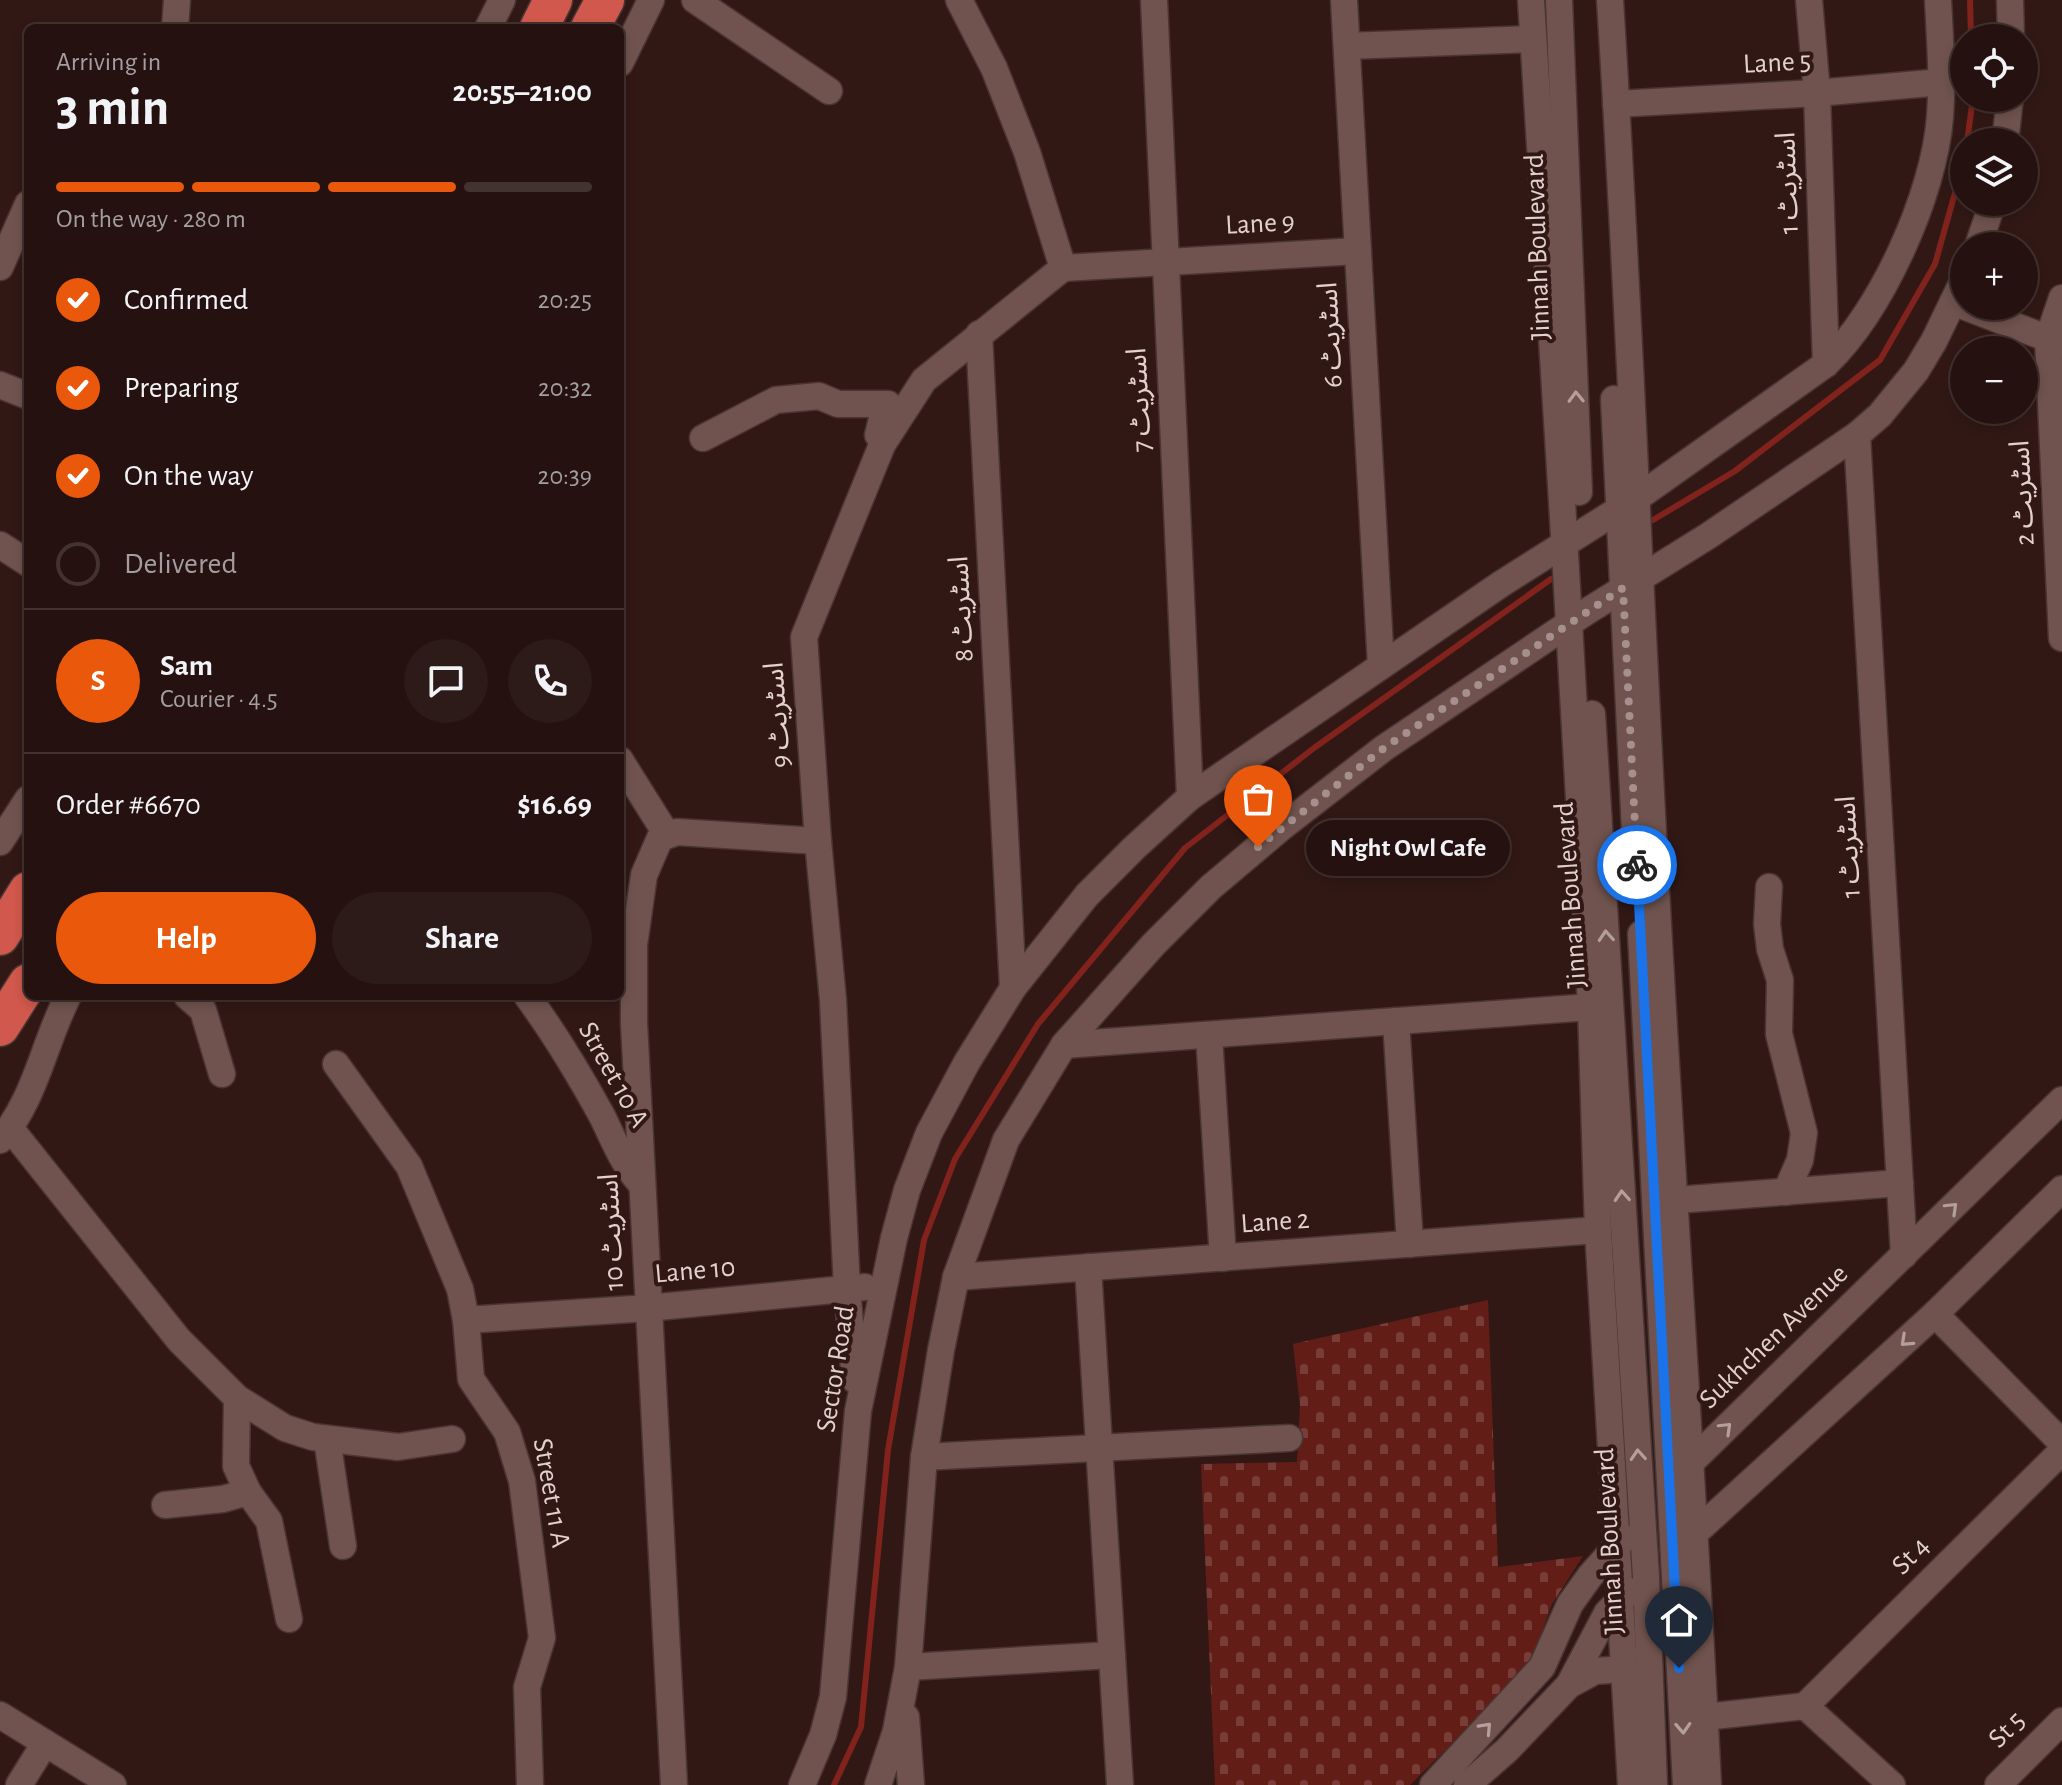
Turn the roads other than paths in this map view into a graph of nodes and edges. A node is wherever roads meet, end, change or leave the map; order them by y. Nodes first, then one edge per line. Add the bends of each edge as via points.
1 (177, 0) edge
2 (502, 0) edge
3 (553, 0) edge
4 (605, 0) edge
5 (651, 0) edge
6 (695, 0) edge
7 (959, 0) edge
8 (1154, 0) edge
9 (1344, 0) edge
10 (1531, 0) edge
11 (1559, 0) edge
12 (1593, 0) edge
13 (1610, 0) edge
14 (1809, 0) edge
15 (1938, 0) edge
16 (2010, 0) edge
17 (175, 24) edge
18 (490, 24) edge
19 (541, 24) edge
20 (592, 24) edge
21 (2011, 24) edge
22 (1533, 39) junction
23 (1347, 46) junction
24 (624, 55) edge
25 (1942, 82) junction
26 (829, 91) dead end
27 (1817, 93) junction
28 (1616, 104) junction
29 (24, 213) edge
30 (1358, 251) junction
31 (1166, 261) junction
32 (0, 267) edge
33 (1063, 268) junction
34 (2062, 298) edge
35 (1950, 308) edge
36 (2015, 320) edge
37 (979, 334) junction
38 (2055, 341) edge
39 (1826, 364) junction
40 (0, 385) edge
41 (24, 394) edge
42 (1857, 435) junction
43 (703, 438) dead end
44 (882, 445) junction
45 (1628, 504) junction
46 (1573, 539) junction
47 (0, 545) edge
48 (24, 560) edge
49 (1632, 582) junction
50 (1577, 618) junction
51 (2062, 638) edge
52 (1381, 666) junction
53 (624, 766) edge
54 (1190, 797) junction
55 (24, 805) edge
56 (667, 835) junction
57 (818, 841) junction
58 (0, 842) edge
59 (1769, 887) dead end
60 (24, 897) edge
61 (0, 936) edge
62 (1013, 988) junction
63 (24, 989) edge
64 (66, 1000) edge
65 (192, 1000) edge
66 (530, 1000) edge
67 (1591, 1007) junction
68 (1396, 1021) junction
69 (0, 1027) edge
70 (1209, 1035) junction
71 (1064, 1045) junction
72 (336, 1064) dead end
73 (222, 1074) dead end
74 (2062, 1100) edge
75 (5, 1134) edge
76 (1900, 1183) junction
77 (642, 1185) junction
78 (2062, 1189) edge
79 (1786, 1192) junction
80 (1676, 1200) junction
81 (1598, 1230) junction
82 (1410, 1244) junction
83 (1904, 1255) junction
84 (1223, 1258) junction
85 (1088, 1267) junction
86 (956, 1277) junction
87 (882, 1285) junction
88 (847, 1289) junction
89 (1671, 1294) junction
90 (1616, 1298) junction
91 (648, 1308) junction
92 (1935, 1314) junction
93 (466, 1320) junction
94 (237, 1398) junction
95 (858, 1411) junction
96 (1289, 1438) dead end
97 (327, 1439) junction
98 (452, 1439) dead end
99 (2062, 1443) edge
100 (1099, 1448) junction
101 (2062, 1451) edge
102 (924, 1457) junction
103 (1690, 1463) junction
104 (1669, 1482) junction
105 (248, 1492) junction
106 (165, 1505) dead end
107 (1642, 1519) junction
108 (1696, 1534) junction
109 (1618, 1545) junction
110 (343, 1546) dead end
111 (1673, 1552) junction
112 (1646, 1577) junction
113 (1621, 1597) junction
114 (289, 1619) dead end
115 (1112, 1655) junction
116 (1625, 1669) junction
117 (906, 1680) junction
118 (1569, 1685) junction
119 (1805, 1706) junction
120 (0, 1715) edge
121 (1705, 1717) junction
122 (2062, 1721) edge
123 (45, 1743) junction
124 (19, 1785) edge
125 (113, 1785) edge
126 (530, 1785) edge
127 (674, 1785) edge
128 (802, 1785) edge
129 (878, 1785) edge
130 (911, 1785) edge
131 (1120, 1785) edge
132 (1433, 1785) edge
133 (1467, 1785) edge
134 (1631, 1785) edge
135 (1654, 1785) edge
136 (1686, 1785) edge
137 (1708, 1785) edge
138 (1892, 1785) edge
139 (1998, 1785) edge

1 - 17 street
2 - 18 street
3 - 19 highway
4 - 20 highway
5 - 24 street
6 - 26 street
7 - 33 street via 1000,82
8 - 31 street, اسٹریٹ 7
9 - 23 street, اسٹریٹ 6
10 - 22 street
46 -> 11 street, Jinnah Boulevard
12 - 45 street
13 - 28 street
14 - 27 street, اسٹریٹ 1
15 - 25 street, Sector Road
16 - 21 street
22 - 23 street
22 - 46 street
23 - 30 street, اسٹریٹ 6
25 - 27 street, Lane 5
25 - 39 street, Sector Road via 1932,171 1921,205 1867,315
27 - 28 street, Lane 5
27 - 39 street, اسٹریٹ 1
28 - 45 street
29 - 32 street
30 - 31 street, Lane 9
30 - 52 street, اسٹریٹ 6
31 - 33 street
31 - 54 street, اسٹریٹ 7
33 - 37 street
34 - 38 street, اسٹریٹ 2
35 - 42 street via 1916,371
36 - 38 street
37 - 44 street, اسٹریٹ 9 via 924,380
37 - 62 street, اسٹریٹ 8
38 - 51 street, اسٹریٹ 2
39 - 45 street, Sector Road
40 - 41 street
42 - 49 street
42 - 76 street, اسٹریٹ 1
43 - 44 street via 776,400 819,396 838,404 888,404 879,426
44 - 57 street, اسٹریٹ 9 via 804,637
45 - 46 street, Sector Road
45 - 49 street
46 - 50 street, Jinnah Boulevard
46 - 52 street, Sector Road
47 - 48 street
49 - 50 street
49 - 80 street
49 - 89 street
50 - 67 street
50 - 71 street via 1384,748 1282,827 1211,887
90 -> 50 street, Jinnah Boulevard
52 - 54 street, Sector Road
53 - 56 street
54 - 62 street, Sector Road via 1087,895
55 - 58 street
56 - 57 street
56 - 77 street, اسٹریٹ 10 via 660,838 644,875 634,945
57 - 88 street, اسٹریٹ 9 via 833,1000
59 - 79 street via 1767,924 1780,980 1779,1034 1804,1133 1800,1160
60 - 61 highway
62 - 87 street, Sector Road via 929,1133 907,1190
63 - 69 highway
64 - 75 street
65 - 73 street via 203,1010
66 - 77 street, Street 10 A via 558,1039 626,1168
67 - 68 street
67 - 81 street
68 - 70 street
68 - 82 street
70 - 71 street
70 - 84 street
71 - 86 street via 1006,1140
72 - 93 street, Street 11 A via 409,1166 460,1289
83 -> 74 street, Sukhchen Avenue
75 - 94 street via 179,1340
76 - 79 street
76 - 83 street, اسٹریٹ 1
77 - 91 street, اسٹریٹ 10
78 - 92 street
79 - 80 street
80 - 89 street
81 - 82 street, Lane 2
81 - 90 street
82 - 84 street, Lane 2
103 -> 83 street, Sukhchen Avenue
84 - 85 street, Lane 2
85 - 86 street, Lane 2
85 - 100 street
86 - 102 street
87 - 88 street, Lane 10
87 - 95 street, Sector Road
88 - 91 street, Lane 10
88 - 95 street, اسٹریٹ 9
89 - 103 street
89 - 104 street
107 -> 90 street, Jinnah Boulevard
90 - 109 street
91 - 93 street, Lane 10
91 - 127 street, اسٹریٹ 10
92 - 99 street
92 -> 108 street
93 - 126 street, Street 11 A via 471,1379 507,1432 522,1481 542,1638 527,1687
94 - 97 street via 285,1428
94 - 105 street via 236,1466
95 - 128 street, Sector Road via 833,1697
96 - 100 street
97 - 98 street via 398,1447
97 - 110 street
100 - 102 street
100 - 115 street
101 - 119 street, St 4
102 - 117 street
103 - 104 street, Sukhchen Avenue
103 - 108 street
104 - 107 street, Sukhchen Avenue
104 - 111 street
105 - 106 street
105 - 114 street via 269,1521
107 - 109 street, Sukhchen Avenue
107 - 112 street, Jinnah Boulevard
108 - 111 street
108 - 121 street
109 - 113 street
132 -> 109 street, Sukhchen Avenue via 1542,1667 1570,1604
111 - 112 street
111 -> 136 street
112 - 113 street
112 - 135 street, Jinnah Boulevard
113 - 116 street
113 - 118 street
115 - 117 street
115 - 131 street
116 - 118 street via 1595,1671
116 - 134 street
117 - 129 street
117 - 130 street
118 - 133 street
119 - 121 street
119 - 138 street
120 - 123 street
121 - 137 street
122 - 139 street, St 5
123 - 124 street
123 - 125 street

